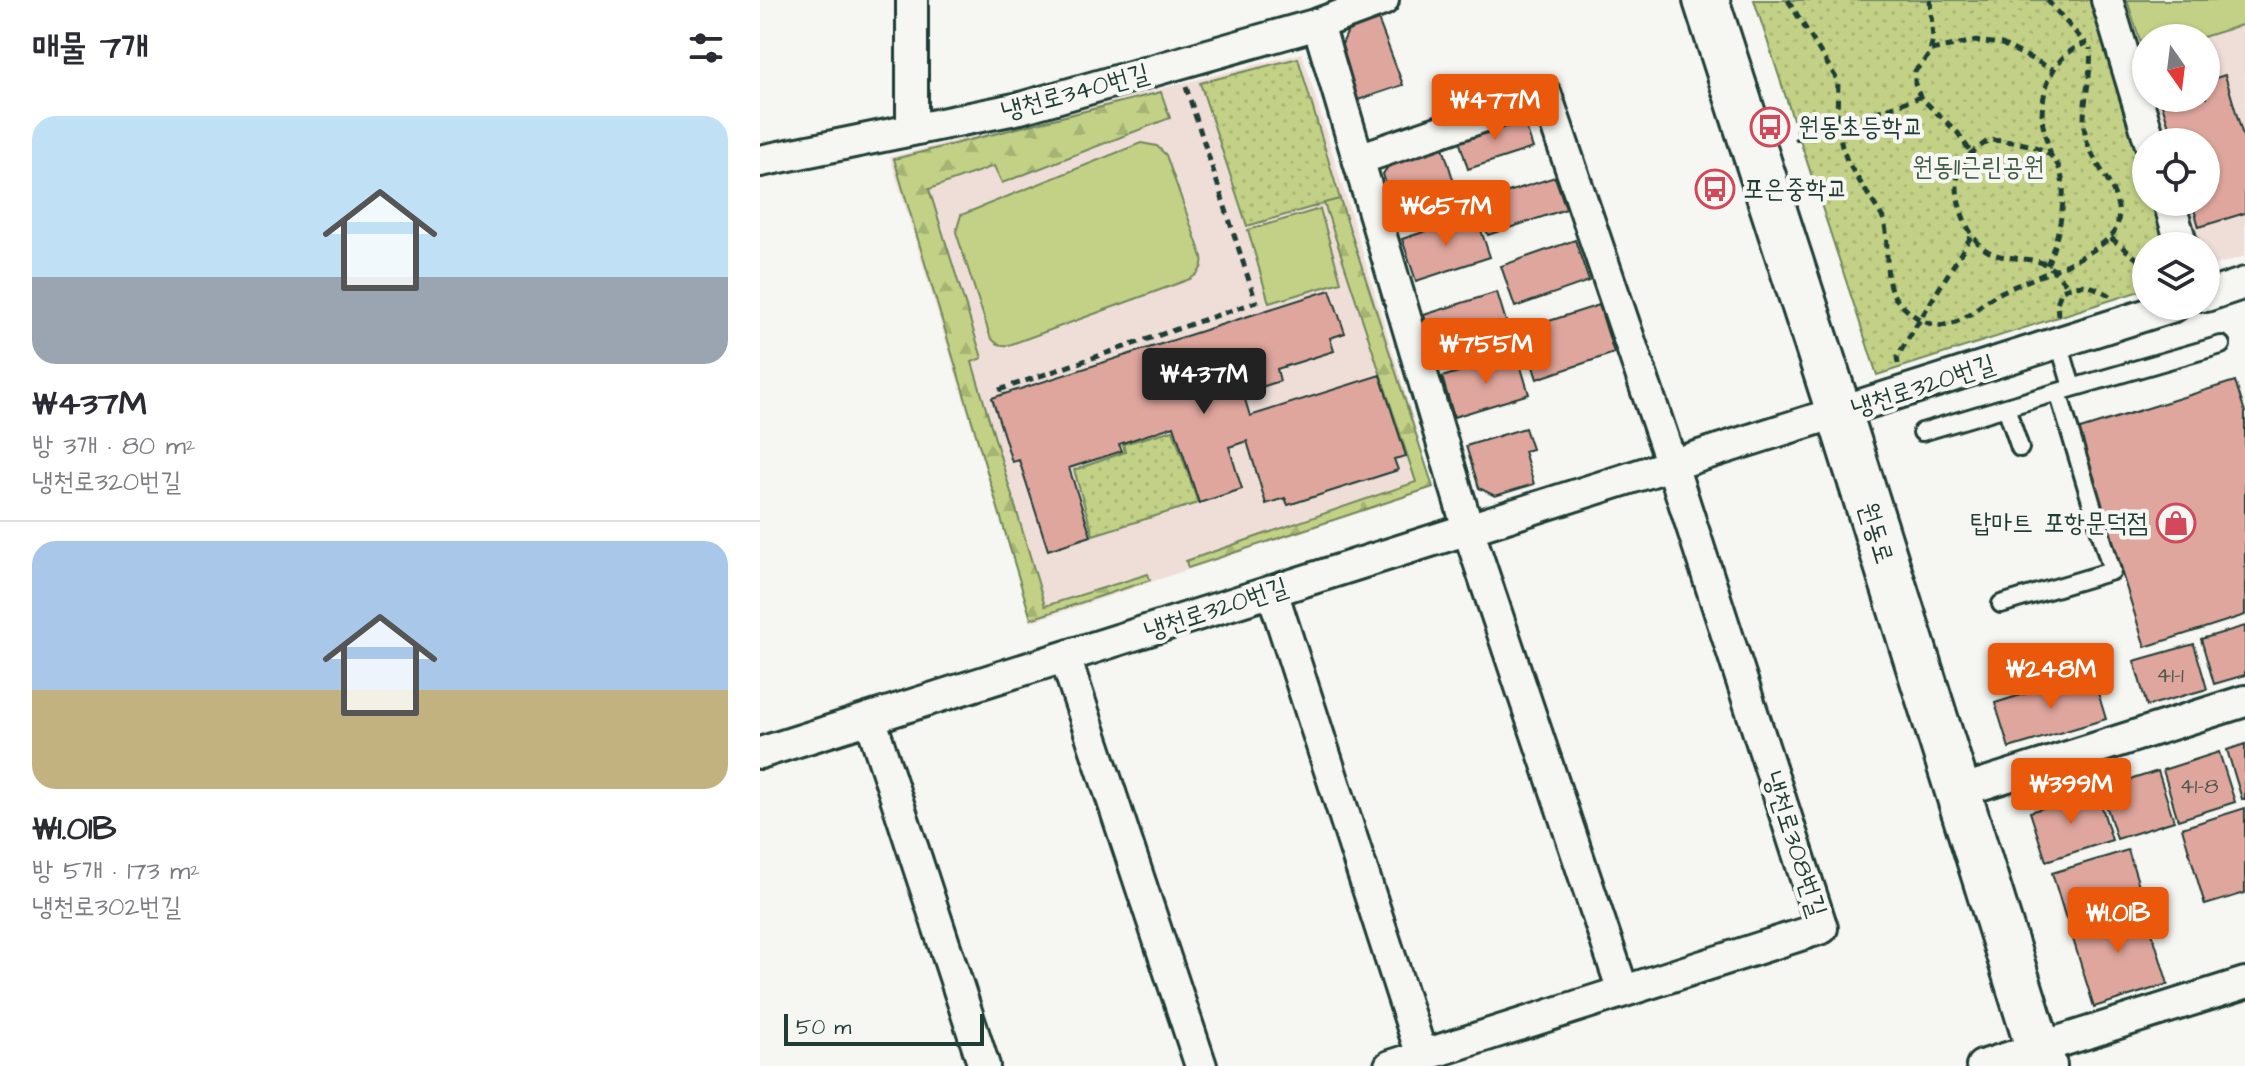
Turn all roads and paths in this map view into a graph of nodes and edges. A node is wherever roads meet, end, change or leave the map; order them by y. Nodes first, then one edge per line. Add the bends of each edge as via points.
1 (912, 0) edge
2 (1383, 0) edge
3 (1706, 0) edge
4 (1788, 0) edge
5 (1930, 0) edge
6 (2047, 0) edge
7 (2107, 0) edge
8 (1318, 24) junction
9 (2088, 30) dead end
10 (2098, 40) junction
11 (1931, 50) junction
12 (2052, 69) junction
13 (1186, 86) dead end
14 (1920, 97) junction
15 (1838, 125) junction
16 (2143, 128) edge
17 (912, 130) junction
18 (1795, 140) dead end
19 (1972, 154) junction
20 (2051, 156) junction
21 (1359, 159) junction
22 (760, 161) edge
23 (1972, 235) junction
24 (2111, 238) junction
25 (2132, 255) edge
26 (2047, 265) junction
27 (2053, 271) junction
28 (2245, 283) edge
29 (2069, 287) junction
30 (2220, 291) edge
31 (2125, 303) dead end
32 (2132, 316) edge
33 (1920, 319) junction
34 (2061, 333) junction
35 (2221, 345) dead end
36 (1900, 371) dead end
37 (2065, 389) junction
38 (999, 390) dead end
39 (2006, 407) junction
40 (1839, 412) junction
41 (1922, 432) dead end
42 (2020, 448) dead end
43 (1672, 465) junction
44 (1468, 529) junction
45 (1272, 591) junction
46 (2001, 604) dead end
47 (1065, 657) junction
48 (2245, 701) edge
49 (870, 718) junction
50 (760, 753) edge
51 (1957, 792) junction
52 (2245, 983) edge
53 (1623, 991) junction
54 (1422, 1056) junction
55 (2041, 1057) edge
56 (984, 1066) edge
57 (1201, 1066) edge
58 (1390, 1066) edge
59 (1982, 1066) edge

1 - 17 street
2 - 8 street, 냉천로340번길
3 - 40 street, 원동로
4 - 15 path via 1838,81
5 - 11 path
6 - 10 path
7 - 10 street
8 - 17 street, 냉천로340번길 via 1020,108
8 - 21 street
9 - 10 path
10 - 12 path via 2065,54
10 - 16 street
10 - 24 path via 2083,116 2087,141 2117,205 2118,224
11 - 12 path via 1974,41 2002,44
11 - 14 path via 1915,71
12 - 20 path via 2042,119
13 - 38 path via 1256,302
14 - 15 path
14 - 19 path
15 - 18 path
15 - 33 path via 1848,163 1887,228 1889,286 1896,300
17 - 22 street, 냉천로340번길
19 - 20 path via 1989,140 2030,145
19 - 23 path via 1957,174 1958,198
20 - 26 path via 2064,186 2055,247
21 - 43 street via 1546,95
21 - 44 street
23 - 26 path via 1987,251
23 - 33 path
24 - 25 path
24 - 27 path
26 - 27 path
27 - 29 path
27 - 33 path via 1991,297 1959,320 1942,325
28 - 30 street
29 - 31 path via 2094,287
29 - 34 path via 2057,303
32 - 34 street, 냉천로320번길
33 - 36 path via 1897,357
34 - 37 lane
34 - 40 street, 냉천로320번길
35 - 37 lane
37 - 39 lane
37 - 46 lane via 2112,571
39 - 41 lane
39 - 42 lane
40 - 43 street, 냉천로320번길
40 - 51 street, 원동로
43 - 44 street, 냉천로320번길
43 - 53 street, 냉천로308번길 via 1822,928
44 - 45 street, 냉천로320번길
44 - 53 street
45 - 47 street, 냉천로320번길
45 - 54 street
47 - 49 street, 냉천로320번길
47 - 57 street
48 - 51 street
49 - 50 street, 냉천로320번길
49 - 56 street
51 - 55 street, 원동로
52 - 55 street
53 - 54 street, 냉천로308번길
54 - 58 street, 냉천로308번길
55 - 59 street

